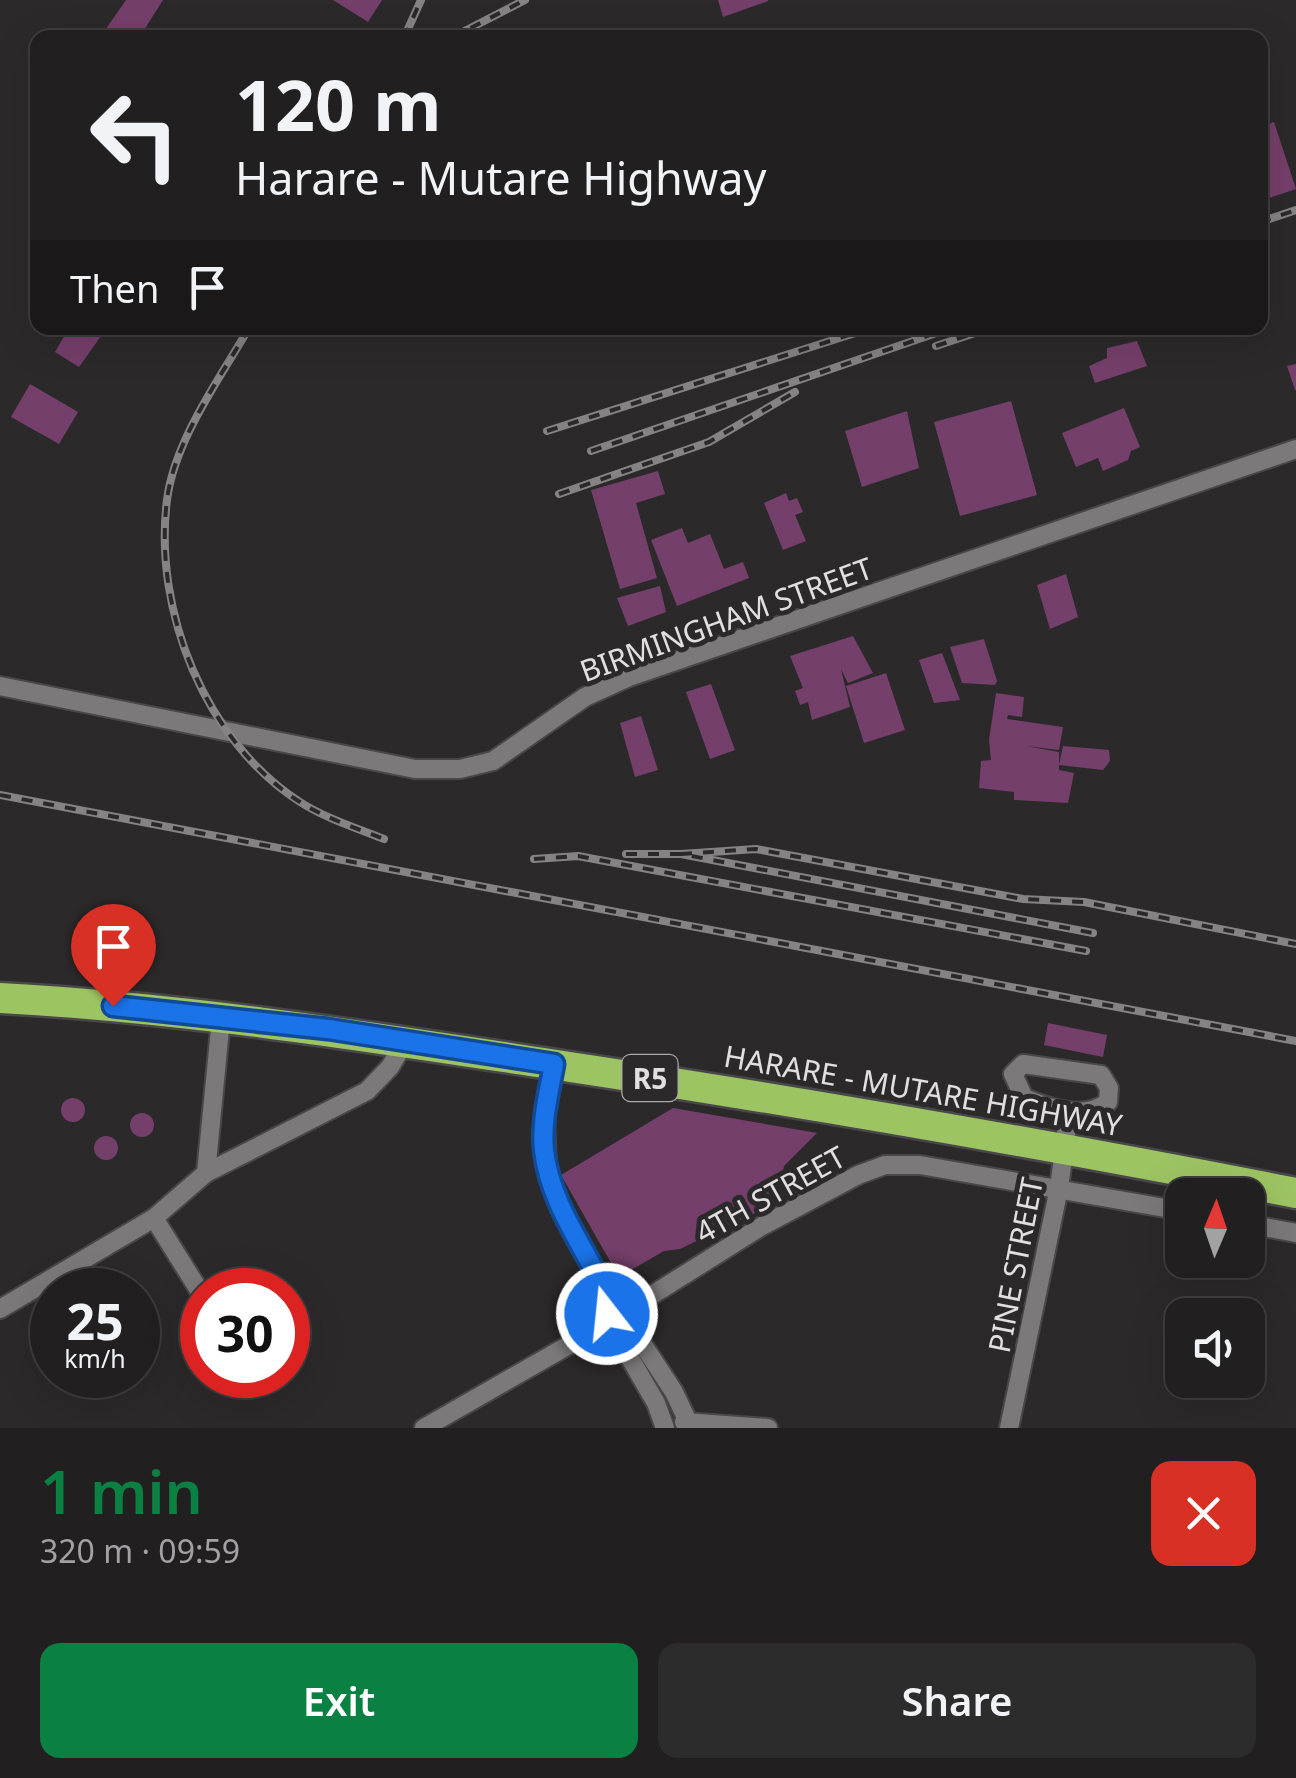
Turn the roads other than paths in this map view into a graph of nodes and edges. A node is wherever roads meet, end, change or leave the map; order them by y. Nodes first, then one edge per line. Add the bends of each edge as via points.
1 (1296, 448) edge
2 (0, 686) edge
3 (0, 998) edge
4 (221, 1018) junction
5 (406, 1040) junction
6 (554, 1064) junction
7 (1069, 1112) junction
8 (1065, 1150) junction
9 (206, 1173) junction
10 (1059, 1188) junction
11 (1296, 1193) edge
12 (1165, 1209) edge
13 (154, 1218) junction
14 (1265, 1227) edge
15 (1296, 1233) edge
16 (185, 1268) edge
17 (0, 1309) edge
18 (614, 1312) junction
19 (663, 1422) edge
20 (691, 1426) edge
21 (424, 1428) edge
22 (758, 1428) edge
23 (768, 1428) edge
24 (1009, 1428) edge

1 - 2 street, BIRMINGHAM STREET via 629,677 585,697 493,761 460,770 416,769
3 - 4 highway, HARARE - MUTARE HIGHWAY / R5
4 - 5 highway, HARARE - MUTARE HIGHWAY / R5
4 - 9 street
5 - 6 highway, HARARE - MUTARE HIGHWAY / R5
5 - 9 street via 367,1091
6 - 8 highway, HARARE - MUTARE HIGHWAY / R5
6 - 18 street via 545,1118 547,1171
7 - 7 street via 1098,1110 1108,1102 1101,1075 1042,1064 1023,1064 1013,1074 1024,1098
7 - 8 street, PINE STREET
8 - 10 street, PINE STREET
8 - 11 highway, HARARE - MUTARE HIGHWAY / R5
9 - 13 street
10 - 12 street, 4TH STREET
10 - 18 street, 4TH STREET via 886,1165 762,1226
10 - 24 street, PINE STREET
13 - 16 street
13 - 17 street
14 - 15 street
18 - 19 street
18 - 20 street
18 - 21 street, 4TH STREET
19 - 20 street
20 - 22 street
22 - 23 street

